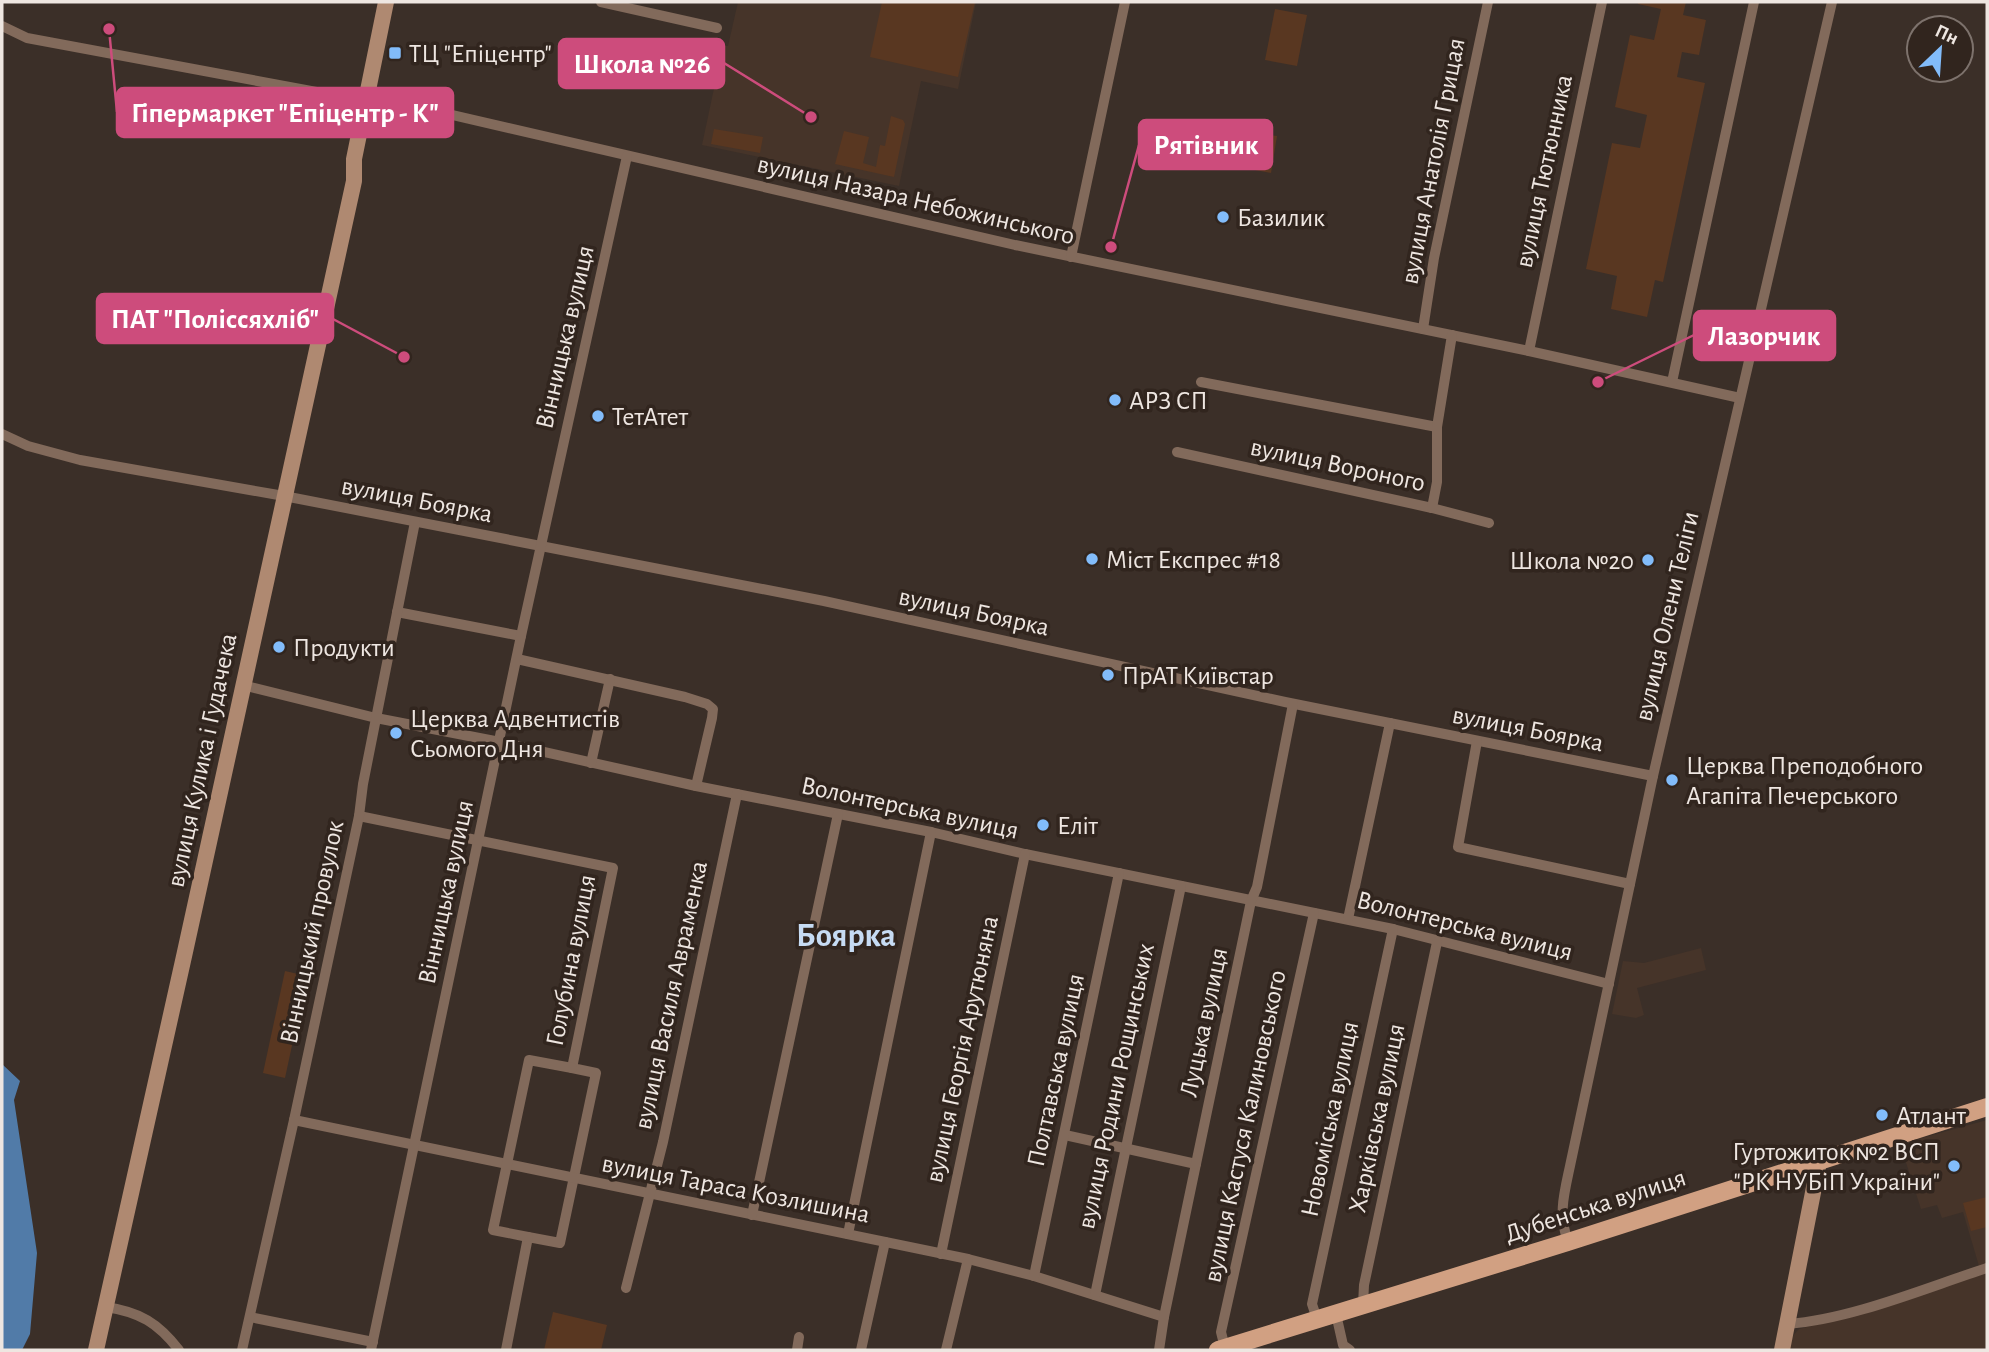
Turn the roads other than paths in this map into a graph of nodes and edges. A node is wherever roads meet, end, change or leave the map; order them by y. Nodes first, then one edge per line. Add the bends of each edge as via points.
1 (386, 2) edge
2 (397, 2) edge
3 (600, 2) edge
4 (1125, 2) edge
5 (1488, 2) edge
6 (1602, 2) edge
7 (1755, 2) edge
8 (1832, 2) edge
9 (2, 26) edge
10 (717, 28) dead end
11 (371, 101) junction
12 (627, 156) junction
13 (1071, 257) junction
14 (1423, 329) junction
15 (1452, 335) junction
16 (1529, 351) junction
17 (1201, 382) dead end
18 (1672, 383) junction
19 (1740, 398) junction
20 (1437, 427) junction
21 (2, 434) edge
22 (1177, 452) dead end
23 (284, 496) junction
24 (1432, 508) junction
25 (415, 522) junction
26 (1489, 523) dead end
27 (541, 545) junction
28 (397, 612) junction
29 (521, 636) junction
30 (517, 659) junction
31 (610, 679) junction
32 (243, 685) junction
33 (1293, 704) junction
34 (376, 718) junction
35 (1390, 723) junction
36 (1477, 741) junction
37 (500, 742) junction
38 (592, 763) junction
39 (1653, 776) junction
40 (696, 786) junction
41 (737, 794) junction
42 (838, 814) junction
43 (359, 816) junction
44 (931, 832) junction
45 (479, 841) junction
46 (1025, 854) junction
47 (1119, 873) junction
48 (1630, 884) junction
49 (1181, 886) junction
50 (1251, 901) junction
51 (1314, 913) junction
52 (1348, 919) junction
53 (1393, 929) junction
54 (1437, 942) junction
55 (1609, 984) junction
56 (572, 1068) junction
57 (1987, 1107) edge
58 (295, 1120) junction
59 (1065, 1135) junction
60 (415, 1145) junction
61 (1125, 1149) junction
62 (1819, 1162) junction
63 (1196, 1164) junction
64 (507, 1165) junction
65 (574, 1179) junction
66 (648, 1193) junction
67 (752, 1215) junction
68 (848, 1234) junction
69 (528, 1237) junction
70 (885, 1242) junction
71 (1568, 1242) junction
72 (941, 1254) junction
73 (968, 1259) junction
74 (1987, 1268) edge
75 (1034, 1276) junction
76 (626, 1288) dead end
77 (1095, 1295) junction
78 (1363, 1305) junction
79 (106, 1307) junction
80 (1336, 1314) junction
81 (250, 1317) junction
82 (1164, 1317) junction
83 (1317, 1319) junction
84 (1788, 1324) junction
85 (799, 1337) dead end
86 (372, 1346) edge
87 (1222, 1349) edge
88 (1345, 1349) edge
89 (96, 1350) edge
90 (179, 1350) edge
91 (242, 1350) edge
92 (506, 1350) edge
93 (797, 1350) edge
94 (861, 1350) edge
95 (946, 1350) edge
96 (1159, 1350) edge
97 (1782, 1350) edge

1 - 11 main road, вулиця Кулика і Гудачека
2 - 11 main road, вулиця Кулика і Гудачека
3 - 10 street
4 - 13 street
5 - 14 street, вулиця Анатолія Грицая
6 - 16 street, вулиця Тютюнника
7 - 18 street
8 - 19 street, вулиця Олени Теліги
9 - 11 street, вулиця Назара Небожинського via 27,38
11 - 12 street, вулиця Назара Небожинського via 392,101
11 - 23 main road, вулиця Кулика і Гудачека via 354,159 354,181
12 - 13 street, вулиця Назара Небожинського
12 - 27 street, Вінницька вулиця
13 - 14 street, вулиця Назара Небожинського
14 - 15 street, вулиця Назара Небожинського
15 - 16 street, вулиця Назара Небожинського
15 - 20 street
16 - 18 street, вулиця Назара Небожинського
17 - 20 street
18 - 19 street, вулиця Назара Небожинського
19 - 39 street, вулиця Олени Теліги
20 - 24 street
21 - 23 street, вулиця Боярка via 80,460
22 - 24 street, вулиця Вороного
23 - 25 street, вулиця Боярка
23 - 32 main road, вулиця Кулика і Гудачека
24 - 26 street, вулиця Вороного
25 - 27 street, вулиця Боярка
25 - 28 street, Вінницький провулок
27 - 29 street, Вінницька вулиця
27 - 33 street, вулиця Боярка via 824,601
28 - 29 street
28 - 34 street, Вінницький провулок
29 - 30 street, Вінницька вулиця
30 - 31 street
30 - 37 street, Вінницька вулиця
31 - 38 street
31 - 40 street via 685,696 713,709
32 - 34 street, Волонтерська вулиця
32 - 79 main road, вулиця Кулика і Гудачека
33 - 35 street, вулиця Боярка
33 - 50 street, Луцька вулиця
34 - 37 street, Волонтерська вулиця
34 - 43 street, Вінницький провулок
35 - 36 street, вулиця Боярка
35 - 52 street
36 - 39 street, вулиця Боярка
36 - 48 street via 1458,847
37 - 38 street, Волонтерська вулиця
37 - 45 street, Вінницька вулиця
38 - 40 street, Волонтерська вулиця
39 - 48 street, вулиця Олени Теліги
40 - 41 street, Волонтерська вулиця
41 - 42 street, Волонтерська вулиця
41 - 66 street, вулиця Василя Авраменка via 663,1142
42 - 44 street, Волонтерська вулиця
42 - 67 street
43 - 45 street, Голубина вулиця
43 - 58 street, Вінницький провулок
44 - 46 street, Волонтерська вулиця
44 - 68 street
45 - 56 street, Голубина вулиця via 613,868
45 - 60 street, Вінницька вулиця
46 - 47 street, Волонтерська вулиця
46 - 72 street, вулиця Георгія Арутюняна
47 - 49 street, Волонтерська вулиця
47 - 59 street, Полтавська вулиця
48 - 55 street, вулиця Олени Теліги
49 - 50 street, Волонтерська вулиця
49 - 61 street, вулиця Родини Рощинських
50 - 51 street, Волонтерська вулиця
50 - 63 street, Луцька вулиця
51 - 52 street, Волонтерська вулиця
51 - 87 street, вулиця Кастуся Калиновського via 1222,1332
52 - 53 street, Волонтерська вулиця
53 - 54 street, Волонтерська вулиця
53 - 83 street, Новоміська вулиця via 1312,1304
54 - 55 street, Волонтерська вулиця
54 - 78 street, Харківська вулиця
55 - 71 street, вулиця Олени Теліги via 1562,1208
56 - 64 street, Голубина вулиця via 530,1060
56 - 65 street, Голубина вулиця via 596,1073
57 - 62 main road, Дубенська вулиця
58 - 60 street, вулиця Тараса Козлишина
58 - 81 street, Вінницький провулок
59 - 61 street
59 - 75 street, Полтавська вулиця
60 - 64 street, вулиця Тараса Козлишина
60 - 86 street, Вінницька вулиця
61 - 63 street
61 - 77 street, вулиця Родини Рощинських
62 - 71 main road, Дубенська вулиця
62 - 84 main road
63 - 82 street, Луцька вулиця
64 - 65 street, вулиця Тараса Козлишина
64 - 69 street, Голубина вулиця via 493,1230
65 - 66 street, вулиця Тараса Козлишина
65 - 69 street, Голубина вулиця via 559,1243
66 - 67 street, вулиця Тараса Козлишина
66 - 76 street, вулиця Василя Авраменка
67 - 68 street, вулиця Тараса Козлишина
68 - 70 street, вулиця Тараса Козлишина
69 - 92 street
70 - 72 street, вулиця Тараса Козлишина
70 - 94 street
71 - 78 main road, Дубенська вулиця
72 - 73 street, вулиця Тараса Козлишина
73 - 75 street, вулиця Тараса Козлишина
73 - 95 street
74 - 84 street via 1858,1309
75 - 77 street, вулиця Тараса Козлишина
77 - 82 street, вулиця Тараса Козлишина
78 - 80 main road, Дубенська вулиця
79 - 89 main road, вулиця Кулика і Гудачека
79 - 90 street via 152,1322
80 - 83 main road, Дубенська вулиця
80 - 88 street
81 - 86 street
81 - 91 street, Вінницький провулок
82 - 96 street, Луцька вулиця
83 - 87 main road, Дубенська вулиця
84 - 97 main road
85 - 93 street

